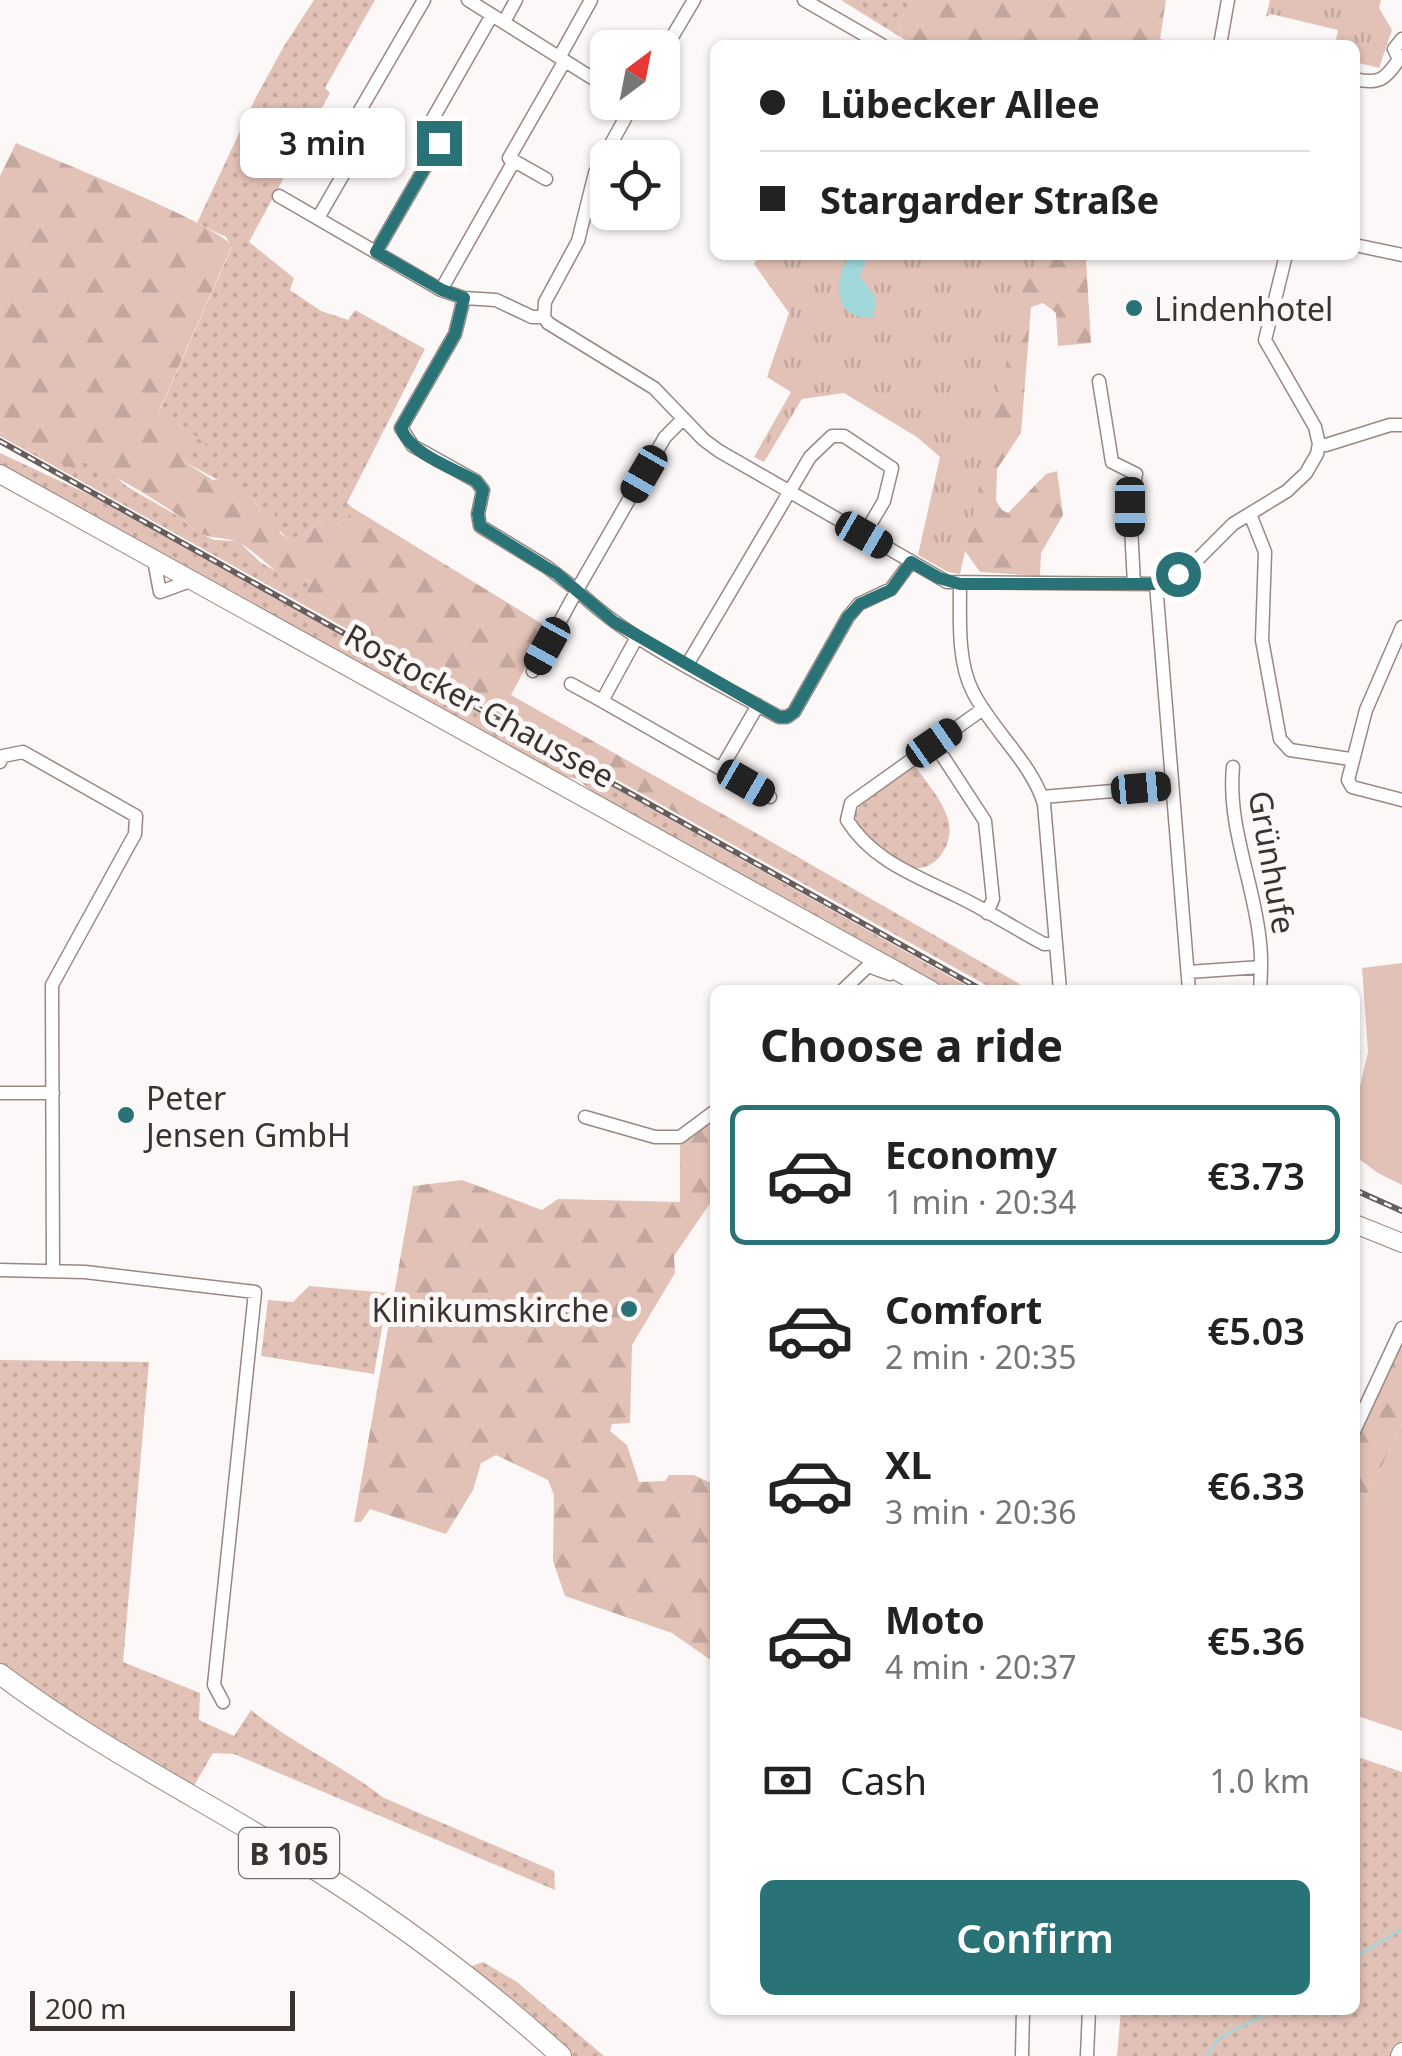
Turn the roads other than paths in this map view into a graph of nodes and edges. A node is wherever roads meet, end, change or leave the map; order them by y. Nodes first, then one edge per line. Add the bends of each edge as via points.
1 (424, 0) edge
2 (468, 0) edge
3 (516, 0) edge
4 (591, 0) edge
5 (694, 0) edge
6 (804, 0) edge
7 (1228, 0) edge
8 (498, 18) junction
9 (676, 30) edge
10 (1402, 39) edge
11 (873, 40) edge
12 (1221, 40) edge
13 (562, 59) junction
14 (1400, 59) edge
15 (590, 77) edge
16 (1360, 80) edge
17 (624, 120) edge
18 (514, 161) junction
19 (546, 179) dead end
20 (279, 196) dead end
21 (318, 218) junction
22 (1360, 245) edge
23 (376, 252) junction
24 (1402, 255) edge
25 (1285, 260) edge
26 (442, 290) junction
27 (464, 298) junction
28 (544, 317) junction
29 (1099, 381) dead end
30 (683, 419) junction
31 (1402, 425) edge
32 (1318, 444) junction
33 (0, 474) edge
34 (788, 492) junction
35 (1250, 514) junction
36 (864, 535) junction
37 (911, 562) junction
38 (960, 584) junction
39 (1134, 584) junction
40 (1156, 584) junction
41 (577, 590) junction
42 (1400, 634) edge
43 (638, 636) junction
44 (687, 664) junction
45 (533, 671) dead end
46 (572, 684) dead end
47 (602, 701) junction
48 (758, 705) junction
49 (983, 709) junction
50 (934, 743) junction
51 (1350, 760) junction
52 (0, 762) edge
53 (1232, 767) dead end
54 (721, 769) junction
55 (1172, 786) junction
56 (1042, 796) junction
57 (770, 797) dead end
58 (1402, 800) edge
59 (987, 913) junction
60 (1056, 943) junction
61 (1261, 967) junction
62 (1188, 972) junction
63 (848, 985) edge
64 (917, 985) edge
65 (921, 985) edge
66 (1060, 985) edge
67 (1189, 985) edge
68 (1260, 985) edge
69 (53, 1092) junction
70 (0, 1093) edge
71 (710, 1116) edge
72 (585, 1117) dead end
73 (1360, 1226) edge
74 (1402, 1242) edge
75 (0, 1270) edge
76 (53, 1270) junction
77 (1402, 1328) edge
78 (1360, 1418) edge
79 (0, 1674) edge
80 (223, 1702) dead end
81 (1022, 2015) edge
82 (1089, 2015) edge
83 (561, 2056) edge
84 (1022, 2056) edge
85 (1087, 2056) edge

1 - 21 street via 360,112 368,130
2 - 8 street
3 - 8 street
4 - 13 street
5 - 9 street
6 - 11 street
7 - 12 street
8 - 13 street
8 - 23 street via 424,134 439,143
10 - 14 street via 1394,48
13 - 15 street
13 - 18 street via 509,158
14 - 16 street via 1386,78
17 - 28 street via 595,173 578,241 545,302
18 - 19 street
18 - 26 street
20 - 21 street
21 - 23 street
22 - 24 street
23 - 26 street
25 - 32 street via 1266,340
26 - 27 street
27 - 28 street via 496,300
27 - 41 street via 455,334 401,428 404,436 476,481 483,490 480,526
28 - 30 street via 654,388
29 - 39 street via 1112,462 1136,474 1130,507
30 - 34 street via 718,451
30 - 41 street via 665,437
31 - 32 street
32 - 35 street via 1297,482
33 - 65 main road, Rostocker Chaussee
34 - 36 street
34 - 36 street via 820,446 844,436 892,468
34 - 44 street
35 - 40 street via 1192,565
35 - 51 street, Grünhufe via 1264,552 1262,640 1280,739 1290,750
36 - 37 street
37 - 38 street
37 - 48 street via 891,590 848,617 794,712 779,717
38 - 39 street
38 - 49 street via 965,670
39 - 40 street
40 - 55 street
41 - 43 street
41 - 45 street
42 - 51 street
43 - 44 street
43 - 47 street
44 - 48 street
46 - 47 street
47 - 54 street
48 - 54 street
49 - 50 street
49 - 56 street
50 - 59 street via 985,822 993,899
50 - 59 street via 850,804 847,820 888,862
51 - 58 street via 1352,787
52 - 69 street via 22,752 136,816 136,834 52,985
53 - 61 street, Grünhufe
54 - 57 street
55 - 56 street
55 - 62 street
56 - 60 street
59 - 60 street via 1044,944
60 - 66 street
61 - 62 street, Grünhufe
61 - 68 street, Grünhufe
62 - 67 street
63 - 64 street, Rostocker Chaussee via 868,966
69 - 70 street
69 - 76 street
71 - 72 street via 680,1137 654,1137
73 - 74 main road
75 - 76 street
76 - 80 street via 255,1292 214,1685
77 - 78 street
79 - 83 highway, B 105 via 362,1899
81 - 84 street
82 - 85 street

